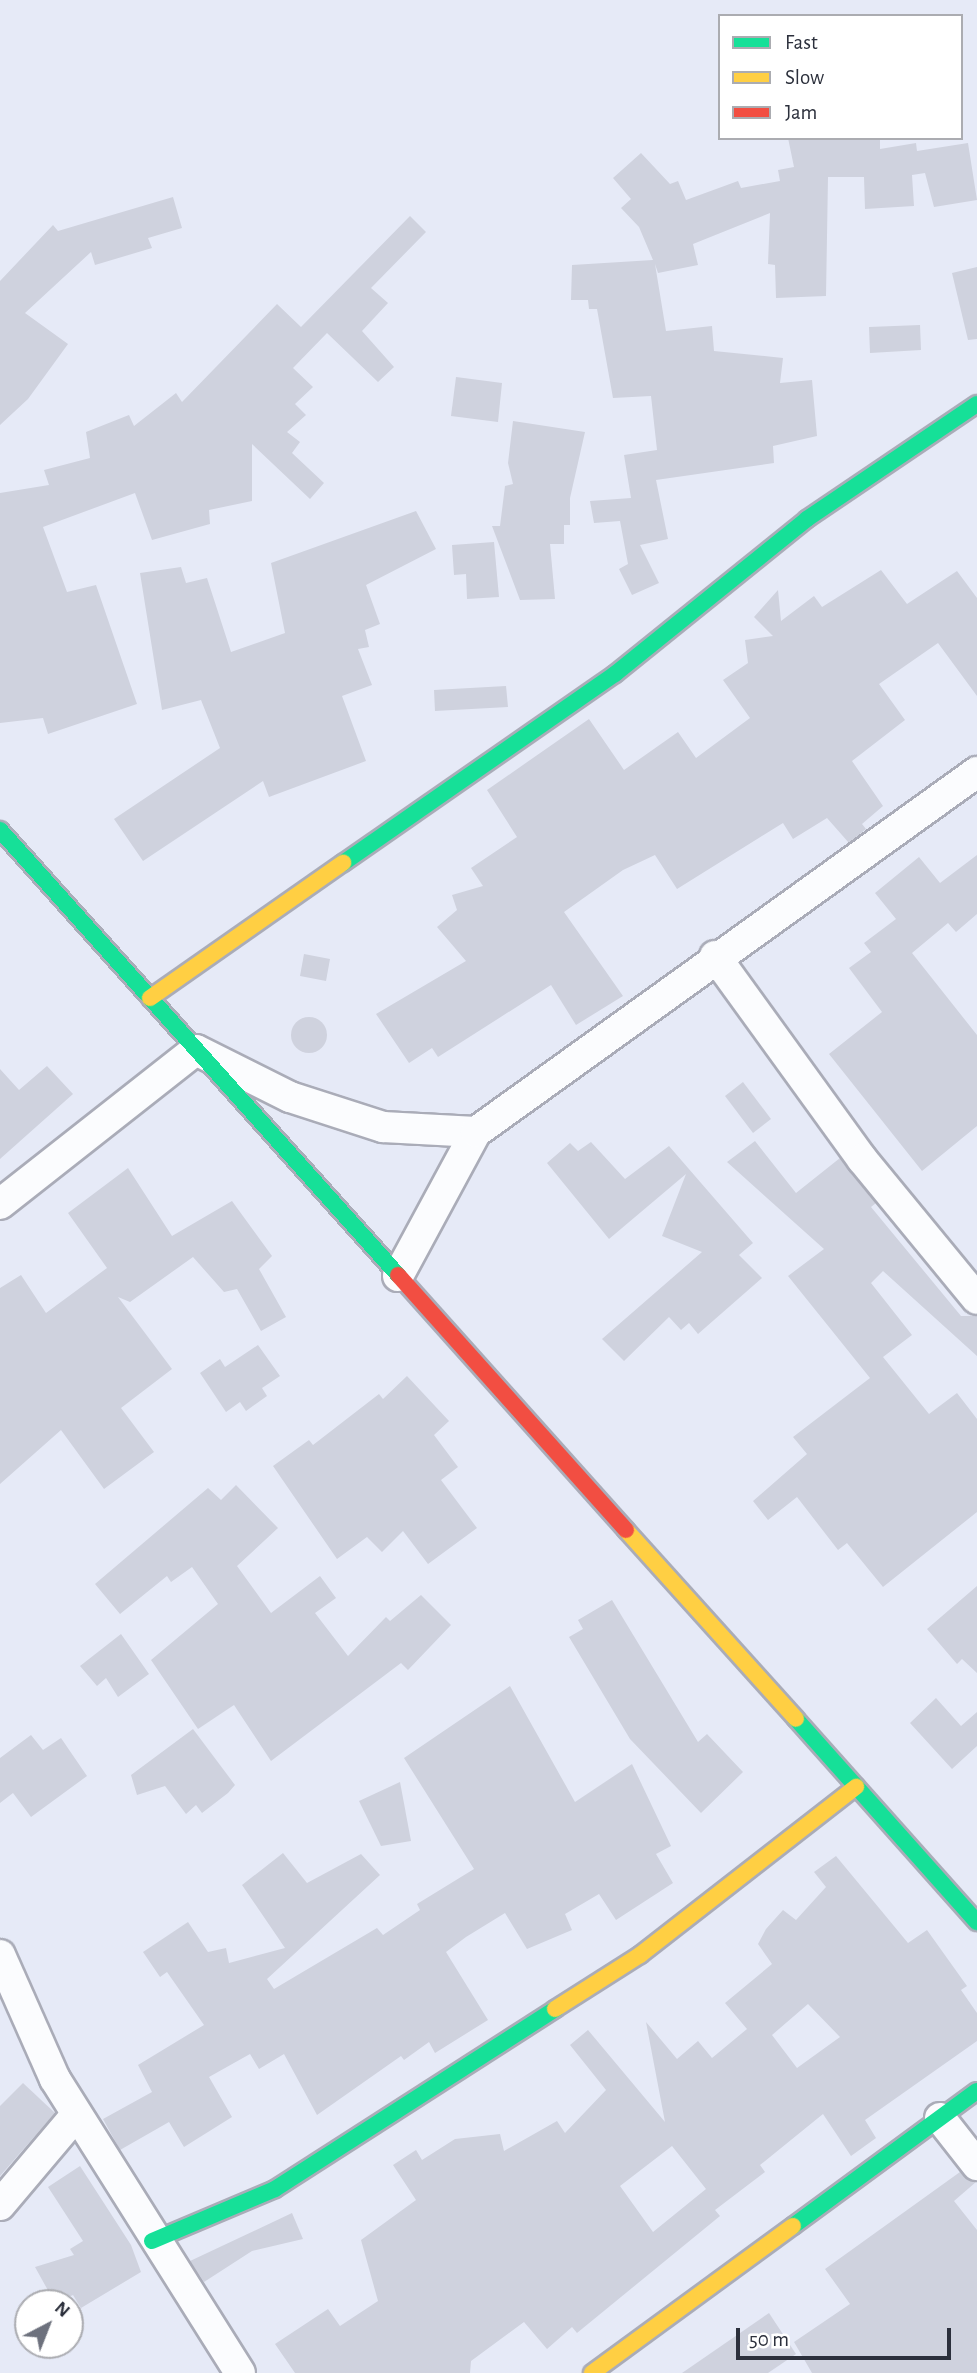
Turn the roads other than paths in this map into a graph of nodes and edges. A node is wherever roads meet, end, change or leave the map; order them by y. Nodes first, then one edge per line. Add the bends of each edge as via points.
1 (977, 404) edge
2 (977, 772) edge
3 (0, 830) edge
4 (715, 956) junction
5 (150, 998) junction
6 (196, 1049) junction
7 (476, 1132) junction
8 (0, 1204) edge
9 (398, 1276) junction
10 (977, 1299) edge
11 (856, 1787) junction
12 (977, 1922) edge
13 (0, 1955) edge
14 (977, 2091) edge
15 (76, 2115) junction
16 (940, 2118) junction
17 (977, 2165) edge
18 (0, 2205) edge
19 (152, 2241) junction
20 (240, 2373) edge
21 (592, 2373) edge

1 - 5 street via 807,519 615,674
2 - 4 street
3 - 5 street
4 - 7 street
4 - 10 street via 862,1159
5 - 6 street
6 - 7 street via 290,1097 383,1127
6 - 8 street
6 - 9 street
7 - 9 street
9 - 11 street
11 - 12 street
11 - 19 street via 640,1955 275,2189
13 - 15 street
14 - 16 street
15 - 18 street
15 - 19 street
16 - 17 street
16 - 21 street
19 - 20 street

